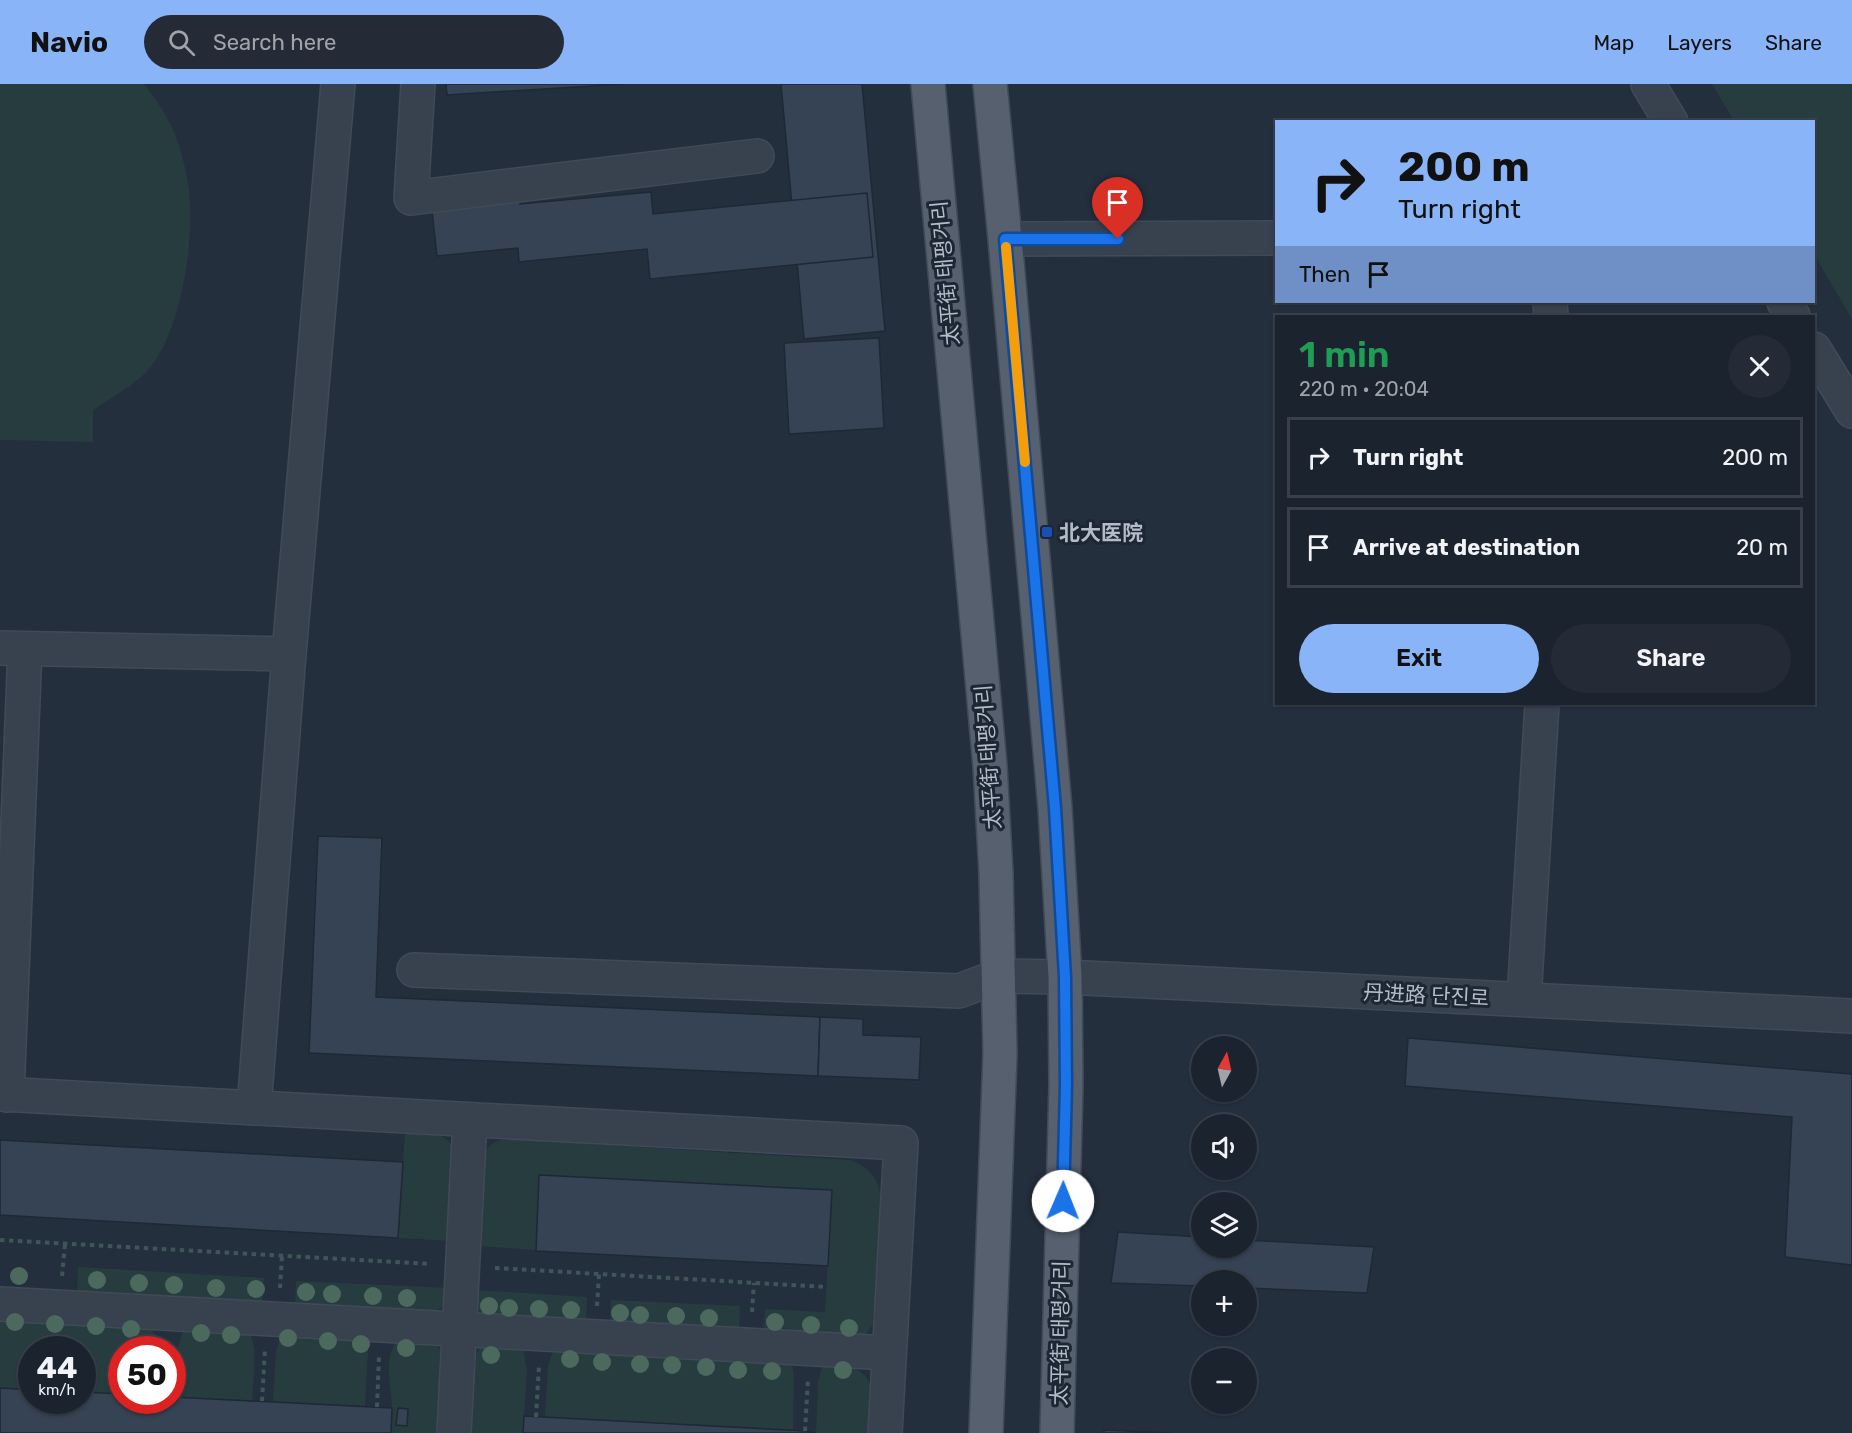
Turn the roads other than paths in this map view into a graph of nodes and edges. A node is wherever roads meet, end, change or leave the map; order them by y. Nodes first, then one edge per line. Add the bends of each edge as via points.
1 (338, 84) edge
2 (418, 84) edge
3 (928, 84) edge
4 (990, 84) edge
5 (1648, 84) edge
6 (1670, 120) edge
7 (757, 156) dead end
8 (1275, 238) edge
9 (1005, 239) junction
10 (1815, 351) edge
11 (1852, 411) edge
12 (12, 649) edge
13 (289, 654) junction
14 (1542, 705) edge
15 (414, 970) dead end
16 (999, 976) junction
17 (1065, 977) junction
18 (6, 983) edge
19 (1524, 999) junction
20 (1852, 1016) edge
21 (3, 1095) edge
22 (254, 1108) junction
23 (470, 1120) junction
24 (0, 1304) edge
25 (460, 1330) junction
26 (889, 1353) junction
27 (454, 1433) edge
28 (885, 1433) edge
29 (986, 1433) edge
30 (1057, 1433) edge

1 - 13 street
2 - 7 street via 411,198
3 - 16 main road, 太平街 태평거리 via 990,766
4 - 9 main road, 太平街 태평거리
5 - 6 street
8 - 9 street
9 - 17 main road, 太平街 태평거리 via 1055,808
10 - 11 street
12 - 13 street
12 - 18 street
13 - 22 street
14 - 19 street
15 - 16 street via 959,991
16 - 17 street, 丹进路 단진로
16 - 29 main road, 太平街 태평거리 via 1000,1054
17 - 19 street, 丹进路 단진로
17 - 30 main road, 太平街 태평거리
18 - 21 street
19 - 20 street, 丹进路 단진로
21 - 22 street
22 - 23 street
23 - 25 street
23 - 26 street via 901,1143
24 - 25 street
25 - 26 street
25 - 27 street
26 - 28 street

